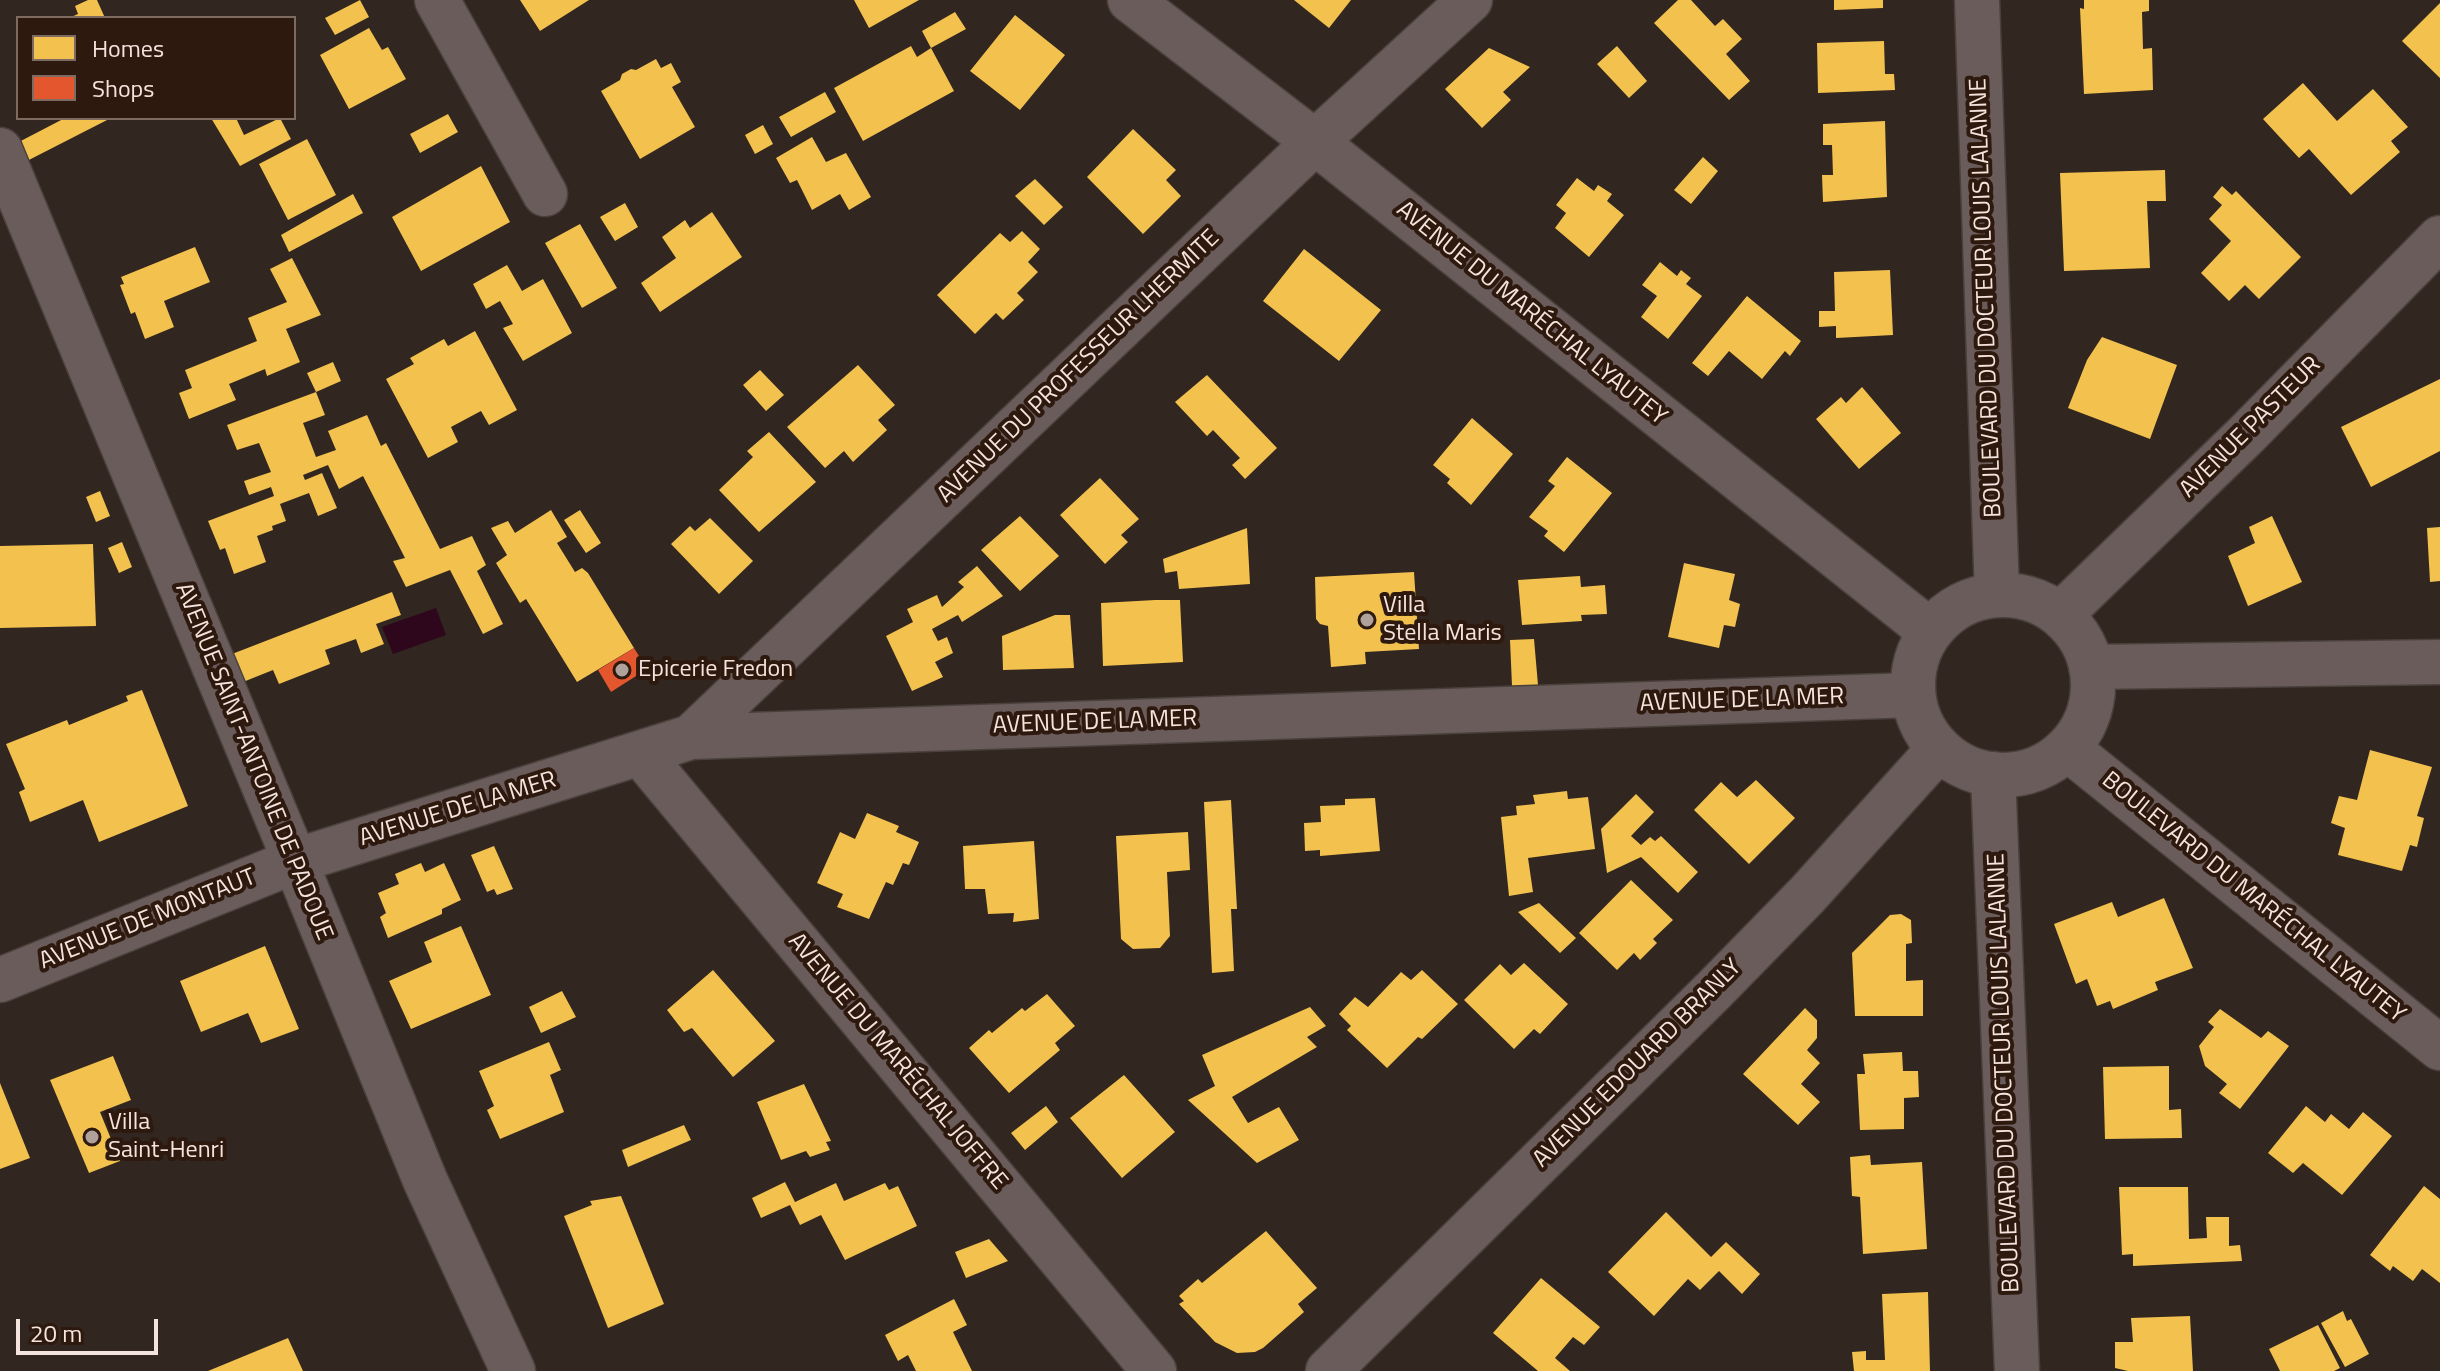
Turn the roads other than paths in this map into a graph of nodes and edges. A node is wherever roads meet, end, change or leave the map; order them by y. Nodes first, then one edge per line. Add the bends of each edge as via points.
1 (437, 0) edge
2 (1130, 0) edge
3 (1470, 0) edge
4 (1977, 0) edge
5 (1315, 142) junction
6 (0, 150) edge
7 (545, 194) dead end
8 (2440, 238) edge
9 (1997, 595) junction
10 (2060, 615) junction
11 (1930, 631) junction
12 (2440, 662) edge
13 (2091, 667) junction
14 (1913, 695) junction
15 (691, 737) junction
16 (2067, 748) junction
17 (1939, 749) junction
18 (640, 753) junction
19 (1993, 774) junction
20 (295, 861) junction
21 (0, 980) edge
22 (2440, 1048) edge
23 (513, 1371) edge
24 (1154, 1371) edge
25 (1328, 1371) edge
26 (2017, 1371) edge

1 - 7 street
2 - 5 street, AVENUE DU MARÉCHAL LYAUTEY
3 - 5 street, AVENUE DU PROFESSEUR LHERMITE
4 - 9 street, BOULEVARD DU DOCTEUR LOUIS LALANNE
5 - 11 street, AVENUE DU MARÉCHAL LYAUTEY
5 - 15 street, AVENUE DU PROFESSEUR LHERMITE
6 - 20 street, AVENUE SAINT-ANTOINE DE PADOUE
8 - 10 street, AVENUE PASTEUR
9 - 10 street via 2041,603
9 - 11 street via 1971,600
10 - 13 street via 2080,639
11 - 14 street via 1913,673
12 - 13 street
13 - 16 street via 2089,711
14 - 15 street, AVENUE DE LA MER
14 - 17 street via 1922,725
15 - 18 street, AVENUE DE LA MER
16 - 19 street via 2020,773
16 - 22 street, BOULEVARD DU MARÉCHAL LYAUTEY
17 - 19 street via 1964,767
17 - 25 street, AVENUE EDOUARD BRANLY via 1714,990
18 - 20 street, AVENUE DE LA MER
18 - 24 street, AVENUE DU MARÉCHAL JOFFRE
19 - 26 street, BOULEVARD DU DOCTEUR LOUIS LALANNE
20 - 21 street, AVENUE DE MONTAUT
20 - 23 street, AVENUE SAINT-ANTOINE DE PADOUE via 425,1180

